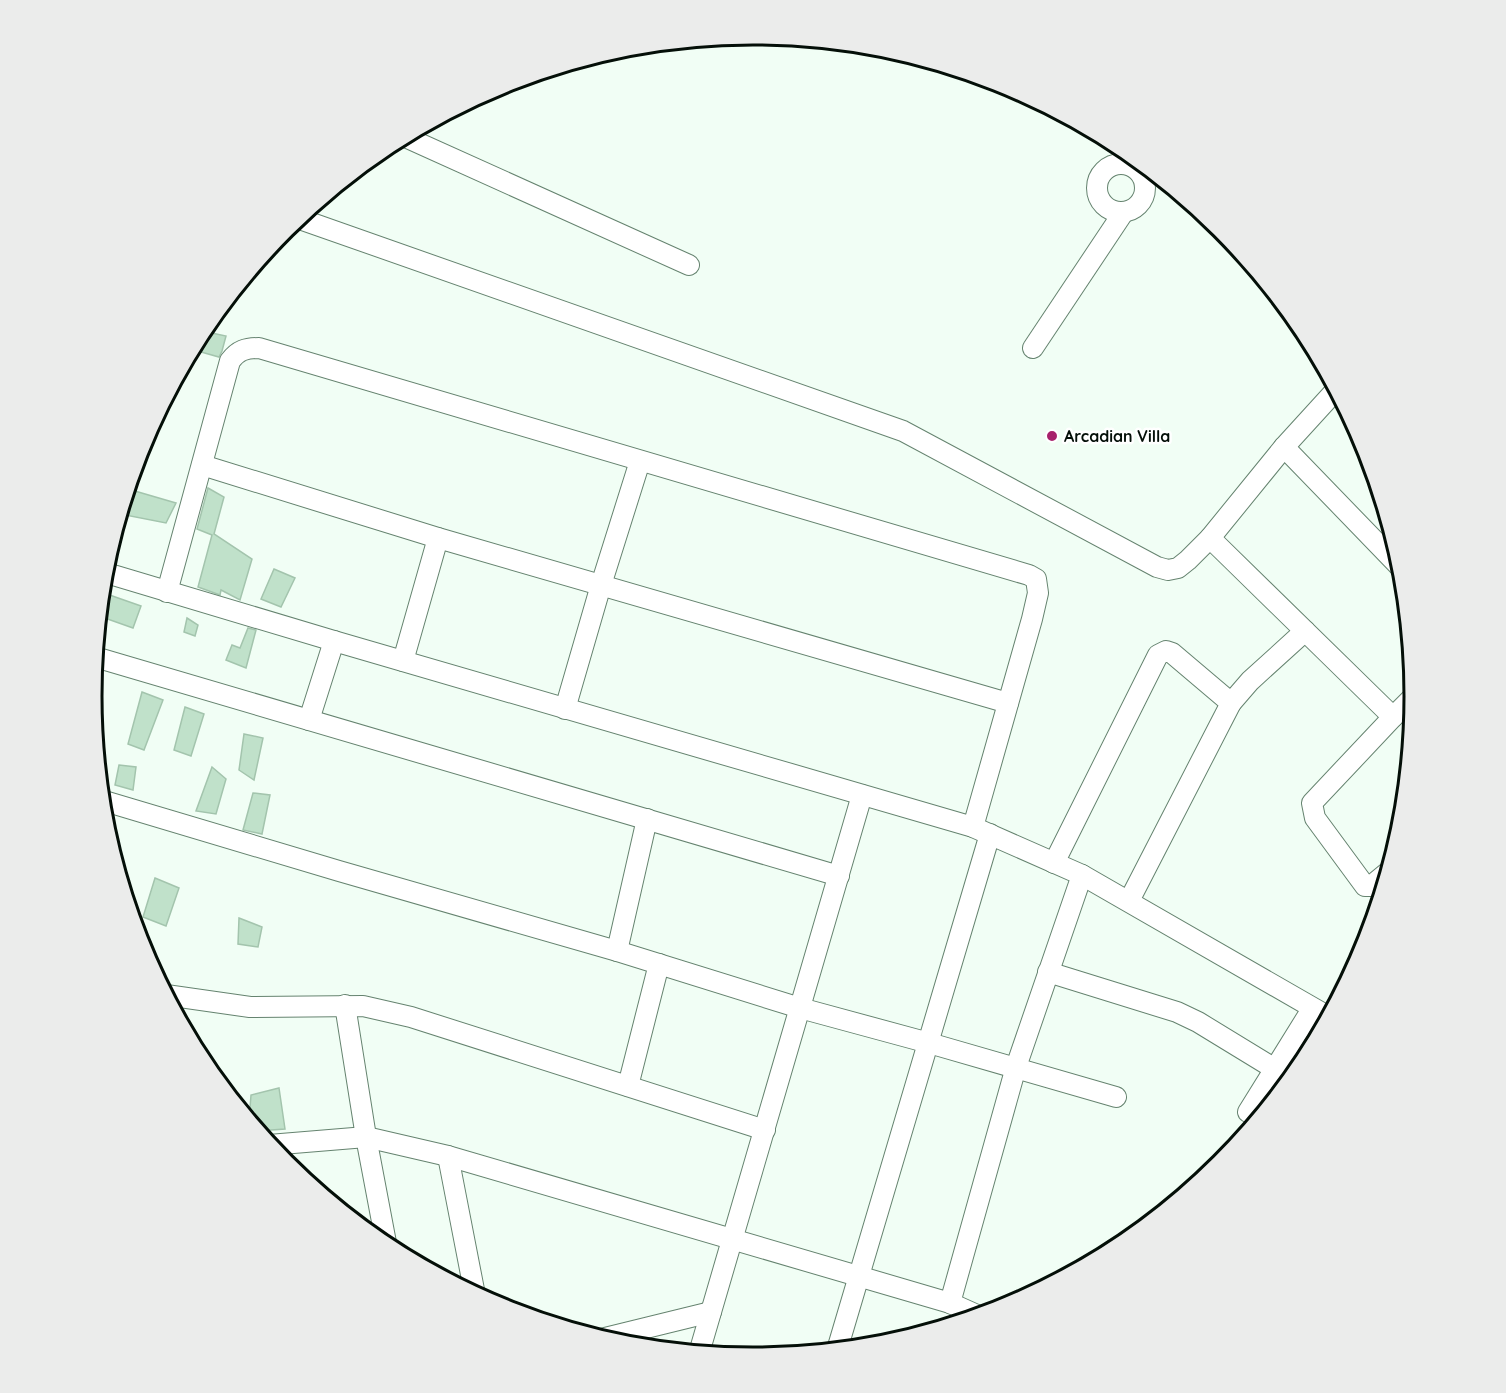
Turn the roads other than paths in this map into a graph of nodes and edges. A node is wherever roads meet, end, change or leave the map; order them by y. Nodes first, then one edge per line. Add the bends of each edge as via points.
1 (413, 141) edge
2 (1120, 158) edge
3 (1143, 175) edge
4 (1123, 213) junction
5 (307, 222) edge
6 (689, 265) dead end
7 (1033, 348) dead end
8 (1331, 396) edge
9 (1284, 447) junction
10 (640, 461) junction
11 (202, 465) junction
12 (438, 538) junction
13 (1210, 538) junction
14 (1387, 549) edge
15 (113, 575) edge
16 (601, 585) junction
17 (167, 592) junction
18 (1305, 631) junction
19 (334, 642) junction
20 (103, 659) edge
21 (404, 661) junction
22 (1008, 703) junction
23 (1231, 703) junction
24 (1404, 706) edge
25 (565, 709) junction
26 (1393, 717) junction
27 (309, 720) junction
28 (862, 795) junction
29 (110, 803) edge
30 (647, 819) junction
31 (982, 831) junction
32 (1054, 863) junction
33 (1082, 875) junction
34 (839, 876) junction
35 (1377, 881) edge
36 (1129, 901) junction
37 (617, 951) junction
38 (659, 964) junction
39 (1048, 972) junction
40 (175, 996) edge
41 (345, 1005) junction
42 (800, 1008) junction
43 (1321, 1013) edge
44 (929, 1042) junction
45 (1016, 1067) junction
46 (1275, 1069) junction
47 (628, 1086) junction
48 (1116, 1096) dead end
49 (1248, 1112) dead end
50 (765, 1130) junction
51 (366, 1137) junction
52 (280, 1144) edge
53 (448, 1156) junction
54 (384, 1233) edge
55 (732, 1240) junction
56 (860, 1277) junction
57 (473, 1284) edge
58 (950, 1303) junction
59 (968, 1311) edge
60 (711, 1312) junction
61 (621, 1334) edge
62 (840, 1342) edge
63 (701, 1346) edge

1 - 6 street
2 - 4 street via 1103,173 1097,188 1108,209
3 - 4 street via 1146,186 1142,201
4 - 7 street
5 - 13 street via 903,431 1157,567 1178,568
8 - 9 street
9 - 13 street
9 - 14 street
10 - 11 street via 259,348 246,348 230,361
10 - 16 street
10 - 22 street via 1036,579 1038,593
11 - 12 street
11 - 17 street
12 - 16 street
12 - 21 street
13 - 18 street
15 - 17 street
16 - 22 street
16 - 25 street
17 - 19 street
18 - 23 street
18 - 26 street
19 - 21 street
19 - 27 street
20 - 27 street
21 - 25 street
22 - 31 street
23 - 32 street via 1172,653 1161,652
23 - 36 street
24 - 26 street
25 - 28 street
26 - 35 street via 1312,803 1315,818 1365,886
27 - 30 street
28 - 31 street
28 - 34 street
29 - 37 street
30 - 34 street
30 - 37 street
31 - 32 street
31 - 44 street
32 - 33 street
33 - 36 street
33 - 39 street
34 - 42 street
36 - 43 street
37 - 38 street
38 - 42 street
38 - 47 street
39 - 45 street
39 - 46 street via 1178,1012
40 - 41 street via 250,1007
41 - 47 street via 411,1017
41 - 51 street
42 - 44 street
42 - 50 street
43 - 46 street
44 - 45 street
44 - 56 street
45 - 48 street
45 - 58 street
46 - 49 street
47 - 50 street
50 - 55 street
51 - 52 street
51 - 53 street
51 - 54 street
53 - 55 street
53 - 57 street
55 - 56 street
55 - 60 street
56 - 58 street
56 - 62 street
58 - 59 street
60 - 61 street
60 - 63 street

